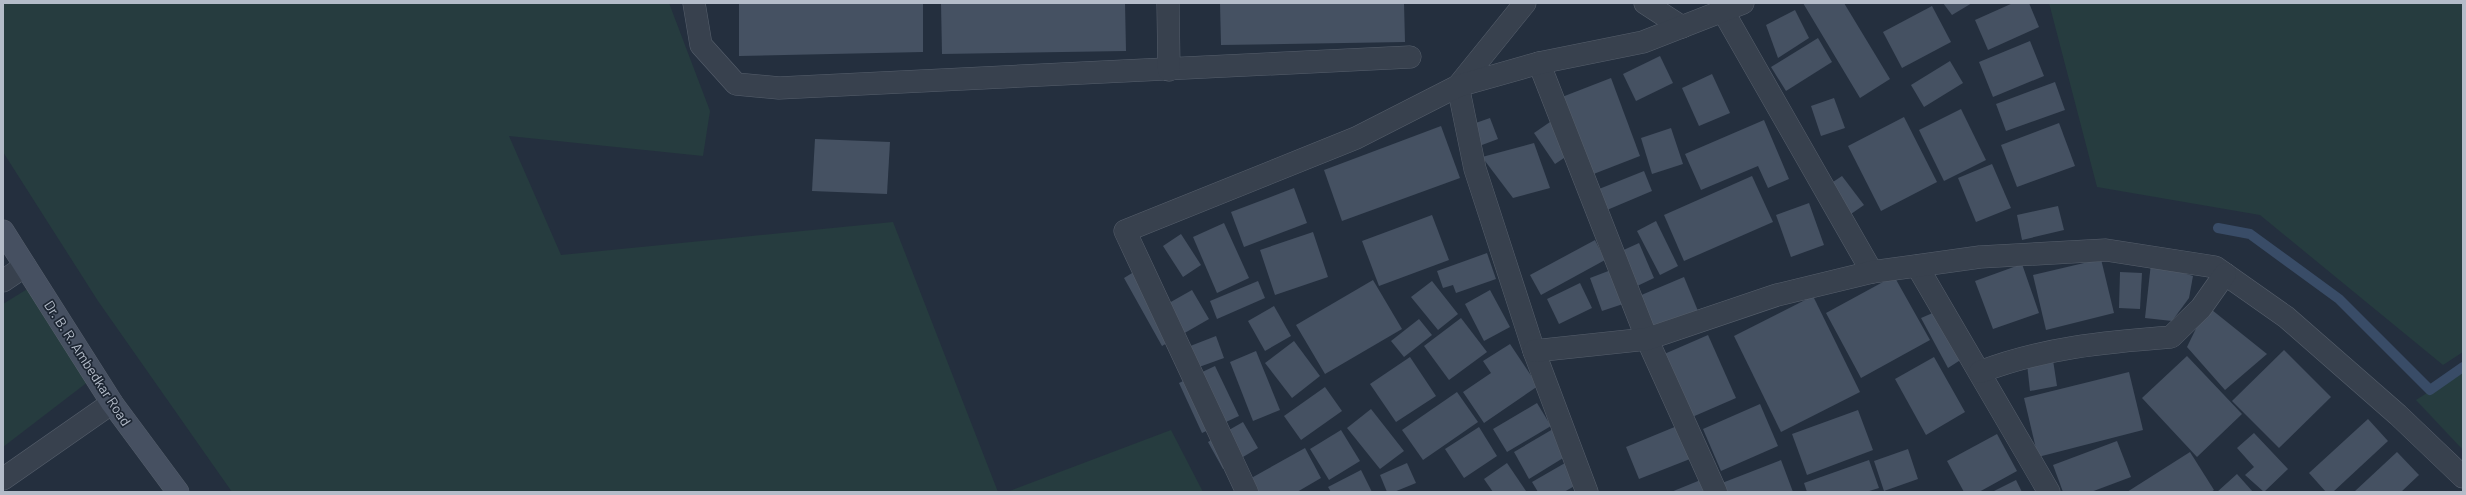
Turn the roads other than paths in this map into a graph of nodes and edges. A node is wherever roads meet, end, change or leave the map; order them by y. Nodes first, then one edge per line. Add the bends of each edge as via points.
1 (694, 3) edge
2 (1168, 3) edge
3 (1525, 3) edge
4 (1644, 3) edge
5 (1743, 3) edge
6 (1724, 11) junction
7 (1682, 27) junction
8 (1410, 57) dead end
9 (1539, 63) junction
10 (1169, 70) junction
11 (1458, 86) junction
12 (3, 231) edge
13 (25, 266) junction
14 (1917, 266) junction
15 (1872, 272) junction
16 (2225, 274) junction
17 (3, 281) edge
18 (1647, 339) junction
19 (1534, 351) junction
20 (1980, 372) junction
21 (112, 403) junction
22 (2463, 477) edge
23 (3, 479) edge
24 (178, 492) edge
25 (1247, 492) edge
26 (1587, 492) edge
27 (1716, 492) edge
28 (2049, 492) edge

1 - 10 street via 701,45 736,84 779,88
2 - 10 street
3 - 11 street
4 - 7 street
5 - 6 street
6 - 7 street
6 - 15 street
7 - 9 street via 1643,42
8 - 10 street
9 - 11 street
9 - 18 street
11 - 19 street via 1475,169
11 - 25 street via 1356,138 1125,231
12 - 13 street, Dr. B. R. Ambedkar Road
13 - 17 street
13 - 21 street, Dr. B. R. Ambedkar Road
14 - 15 street
14 - 16 street via 1980,257 2106,250 2215,267
14 - 20 street
15 - 18 street via 1777,295
16 - 20 street via 2201,308 2171,338 2117,341 2048,350 2013,359
16 - 22 street via 2286,317 2398,415
18 - 19 street
18 - 27 street
19 - 26 street
20 - 28 street
21 - 23 street
21 - 24 street, Dr. B. R. Ambedkar Road

